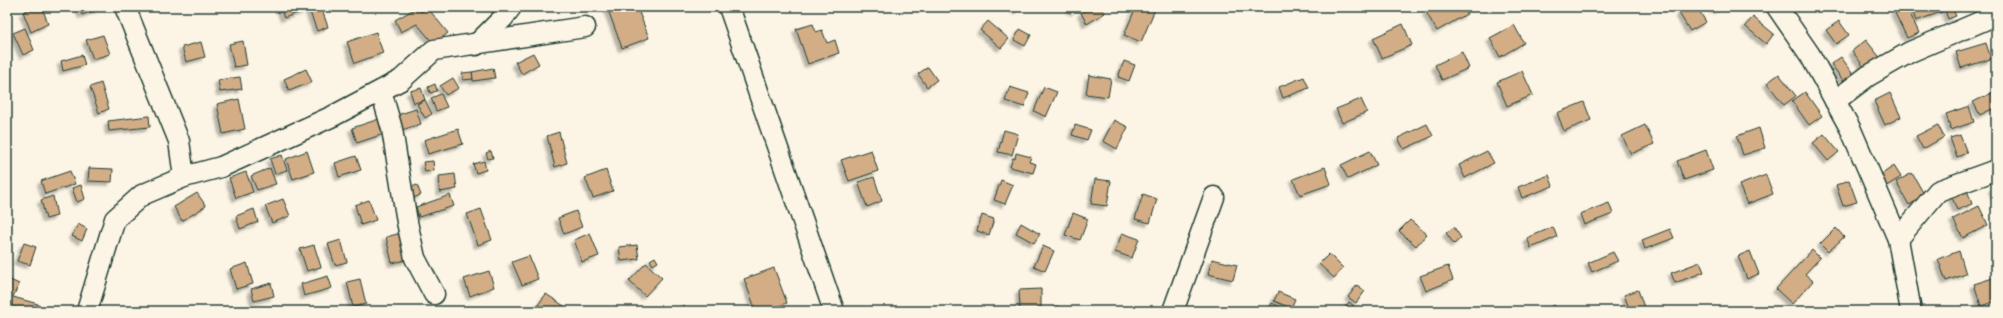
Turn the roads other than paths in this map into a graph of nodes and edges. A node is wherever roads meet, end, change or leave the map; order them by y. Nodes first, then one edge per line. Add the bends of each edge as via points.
1 (125, 7) edge
2 (511, 7) edge
3 (729, 7) edge
4 (1777, 7) edge
5 (1996, 16) edge
6 (585, 27) dead end
7 (476, 44) junction
8 (381, 91) junction
9 (1835, 101) junction
10 (1996, 170) edge
11 (184, 176) junction
12 (1214, 197) dead end
13 (1898, 239) junction
14 (434, 294) dead end
15 (86, 311) edge
16 (834, 311) edge
17 (1173, 311) edge
18 (1911, 311) edge

1 - 11 street via 179,141
2 - 7 street
3 - 16 street
4 - 9 street via 1810,56
5 - 9 street via 1910,52 1868,76
6 - 7 street
7 - 8 street via 434,50 401,80
8 - 11 street via 221,167
8 - 14 street via 392,129 405,215 415,258
9 - 13 street
10 - 13 street via 1938,191
11 - 15 street via 142,195 116,219
12 - 17 street
13 - 18 street

